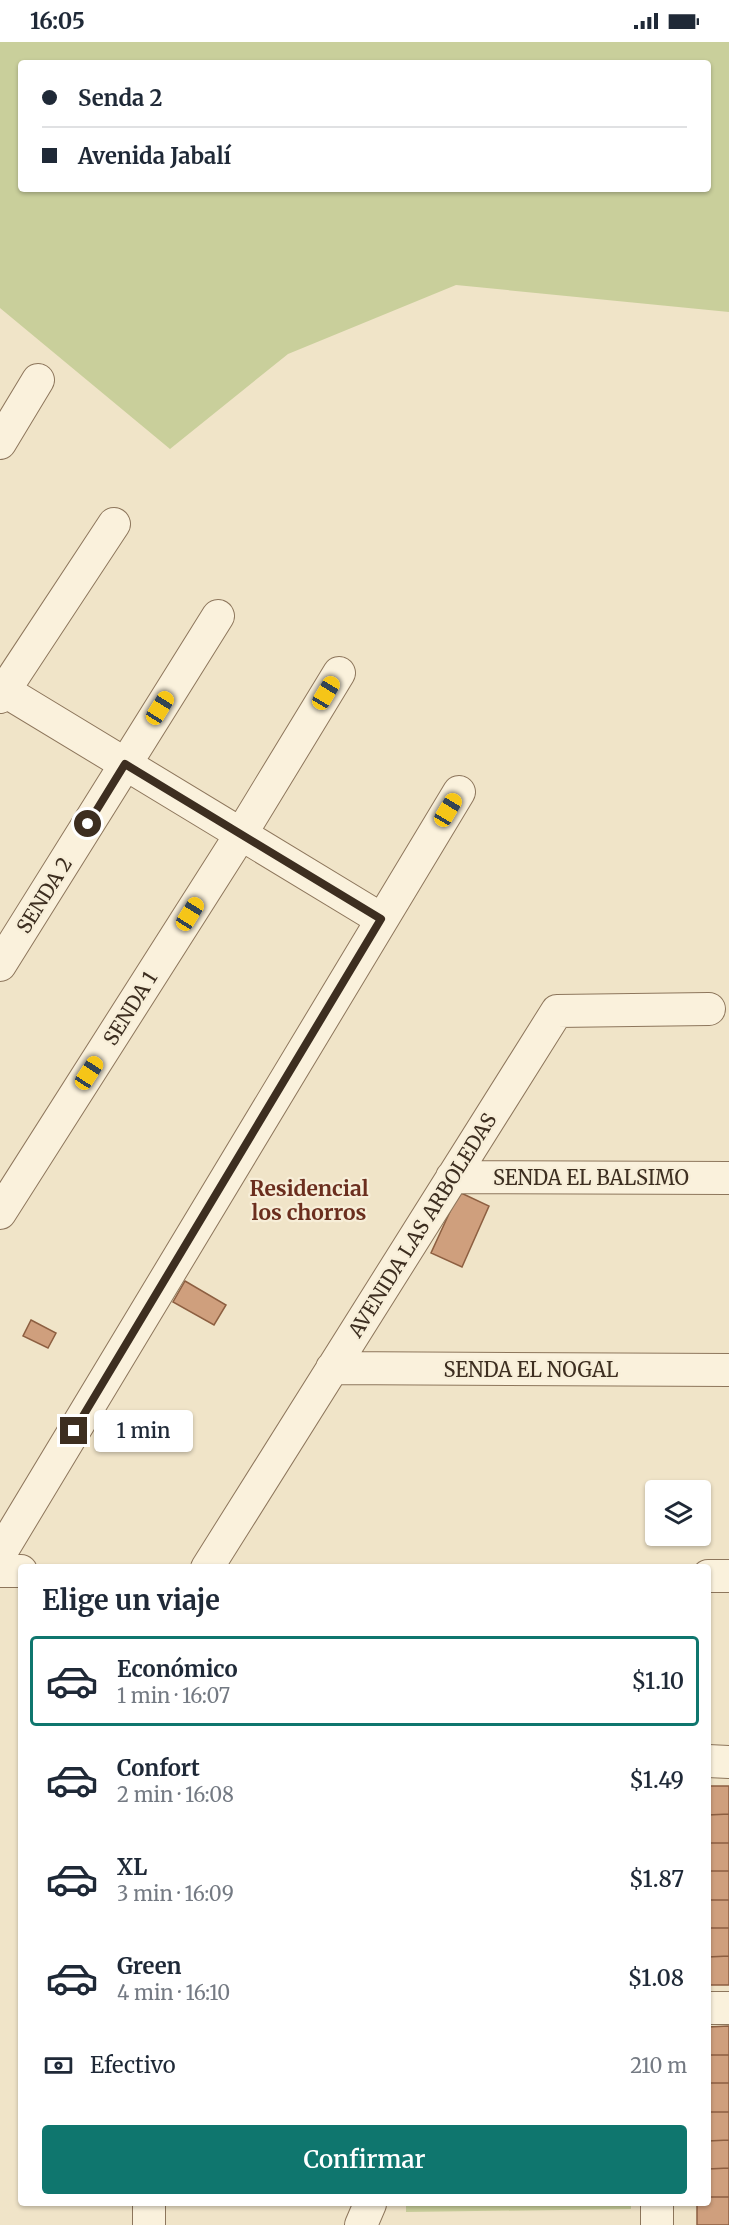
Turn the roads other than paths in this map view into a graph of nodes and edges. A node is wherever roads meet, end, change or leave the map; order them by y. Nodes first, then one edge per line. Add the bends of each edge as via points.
1 (38, 380) dead end
2 (0, 443) edge
3 (114, 524) dead end
4 (218, 615) dead end
5 (339, 673) dead end
6 (1, 692) edge
7 (125, 764) junction
8 (459, 792) dead end
9 (241, 834) junction
10 (381, 919) junction
11 (0, 965) edge
12 (709, 1009) dead end
13 (453, 1177) junction
14 (729, 1178) edge
15 (0, 1213) edge
16 (332, 1368) junction
17 (729, 1370) edge
18 (0, 1554) edge
19 (210, 1564) edge
20 (0, 1571) edge
21 (18, 1571) edge
22 (711, 1575) edge
23 (729, 1576) edge
24 (711, 1761) edge
25 (729, 1762) edge
26 (711, 2008) edge
27 (729, 2008) edge
28 (149, 2206) edge
29 (370, 2206) edge
30 (372, 2206) edge
31 (657, 2206) edge
32 (149, 2225) edge
33 (361, 2225) edge
34 (378, 2225) edge
35 (657, 2225) edge

1 - 2 street
3 - 6 street
4 - 7 street, SENDA 2
5 - 9 street, SENDA 1
6 - 7 street
7 - 9 street
7 - 11 street, SENDA 2
8 - 10 street
9 - 10 street
9 - 15 street, SENDA 1
10 - 18 street
12 - 13 street, AVENIDA LAS ARBOLEDAS via 557,1011
13 - 14 street, SENDA EL BALSIMO
13 - 16 street, AVENIDA LAS ARBOLEDAS
16 - 17 street, SENDA EL NOGAL
16 - 19 street, AVENIDA LAS ARBOLEDAS
20 - 21 street
22 - 23 street
24 - 25 street
26 - 27 street
28 - 32 street
29 - 33 street
30 - 34 street
31 - 35 street

